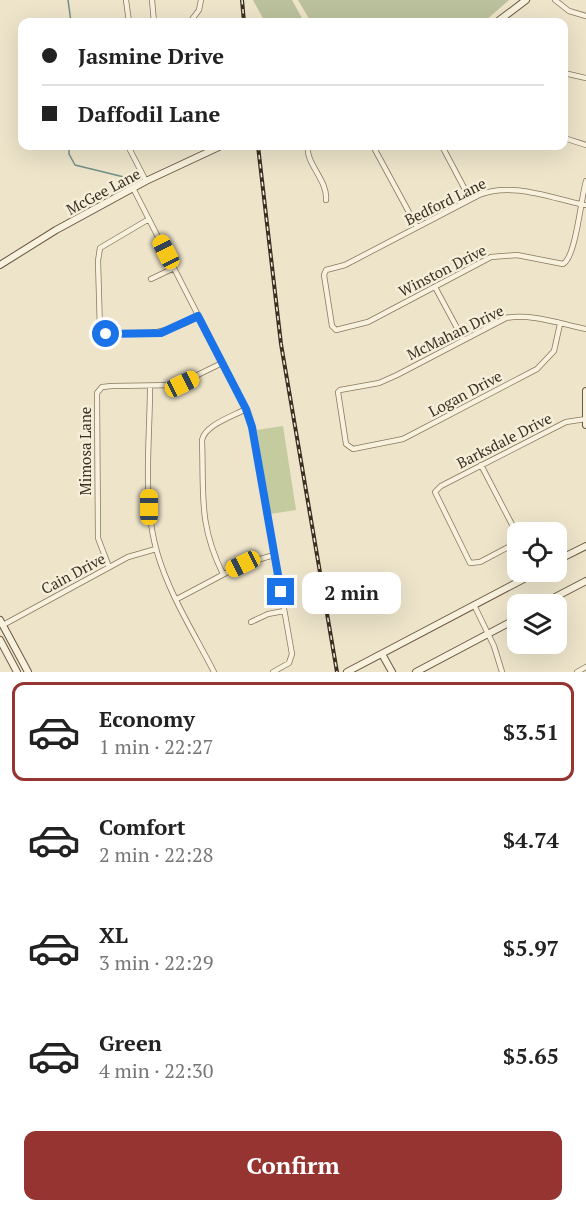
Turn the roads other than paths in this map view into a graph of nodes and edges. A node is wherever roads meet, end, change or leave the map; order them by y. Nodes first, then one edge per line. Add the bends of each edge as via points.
1 (126, 0) edge
2 (152, 0) edge
3 (201, 0) edge
4 (526, 0) edge
5 (555, 0) edge
6 (586, 16) edge
7 (128, 18) edge
8 (154, 18) edge
9 (193, 18) edge
10 (502, 18) edge
11 (568, 74) edge
12 (586, 78) edge
13 (568, 139) edge
14 (586, 145) edge
15 (130, 150) edge
16 (212, 150) edge
17 (308, 150) edge
18 (375, 150) edge
19 (444, 150) edge
20 (146, 181) junction
21 (586, 181) edge
22 (133, 188) junction
23 (470, 199) junction
24 (326, 200) dead end
25 (583, 205) edge
26 (149, 219) junction
27 (417, 227) junction
28 (0, 266) edge
29 (174, 268) junction
30 (151, 279) dead end
31 (435, 287) junction
32 (198, 316) junction
33 (560, 324) junction
34 (332, 326) joint
35 (586, 329) edge
36 (463, 339) junction
37 (222, 363) junction
38 (150, 387) junction
39 (586, 391) edge
40 (338, 392) joint
41 (246, 409) junction
42 (586, 419) edge
43 (586, 425) edge
44 (481, 465) junction
45 (511, 522) edge
46 (586, 546) edge
47 (507, 548) edge
48 (156, 549) junction
49 (274, 555) junction
50 (567, 556) edge
51 (109, 567) junction
52 (223, 574) junction
53 (586, 581) edge
54 (518, 582) edge
55 (561, 594) edge
56 (177, 599) junction
57 (474, 605) junction
58 (284, 611) junction
59 (1, 622) edge
60 (251, 622) dead end
61 (507, 624) edge
62 (488, 633) junction
63 (0, 640) edge
64 (382, 654) junction
65 (22, 660) junction
66 (13, 665) junction
67 (586, 667) edge
68 (17, 672) edge
69 (28, 672) edge
70 (214, 672) edge
71 (273, 672) edge
72 (347, 672) edge
73 (392, 672) edge
74 (416, 672) edge
75 (502, 672) edge
76 (577, 672) edge

1 - 7 street
2 - 8 street
3 - 9 street
4 - 10 main road
5 - 6 street via 569,11
11 - 12 street
13 - 14 street
15 - 20 street
16 - 20 main road, McGee Lane
17 - 24 street via 326,186
18 - 27 street
19 - 23 street
20 - 22 main road, McGee Lane
21 - 25 street
22 - 26 street
22 - 28 main road, McGee Lane
23 - 25 street, Bedford Lane via 503,189
23 - 27 street, Bedford Lane
25 - 31 street, Winston Drive via 567,262 495,256
26 - 29 street
26 - 32 street via 100,248 100,330 106,334 161,333
27 - 34 street, Bedford Lane via 345,265 330,268 324,275
29 - 30 street
29 - 32 street
31 - 34 street, Winston Drive via 368,322 336,330
31 - 36 street
32 - 37 street
33 - 35 street, McMahan Drive
33 - 36 street, McMahan Drive via 512,316
33 - 40 street, Logan Drive via 554,351 537,369 403,439 353,449 346,444
36 - 40 street, McMahan Drive via 379,382
37 - 38 street, Mimosa Lane via 177,385
37 - 41 street
38 - 48 street via 149,507
38 - 51 street, Mimosa Lane via 102,387 97,397 98,538
39 - 42 main road
41 - 49 street
41 - 52 street via 206,431 202,440 204,520
42 - 43 main road
42 - 44 street, Barksdale Drive via 566,422
44 - 45 street
44 - 47 street, Barksdale Drive via 436,491 436,496 471,564
46 - 50 main road
48 - 51 street, Cain Drive
48 - 56 street
49 - 52 street
49 - 58 street
51 - 59 street, Cain Drive
52 - 56 street
53 - 55 main road
54 - 57 main road
56 - 70 street
57 - 62 street
57 - 64 main road
58 - 60 street
58 - 71 street via 291,658
59 - 65 main road
61 - 62 main road
62 - 74 main road
62 - 75 street
63 - 66 main road
64 - 72 main road
64 - 73 main road
65 - 66 main road
65 - 69 main road
66 - 68 main road
67 - 76 street

